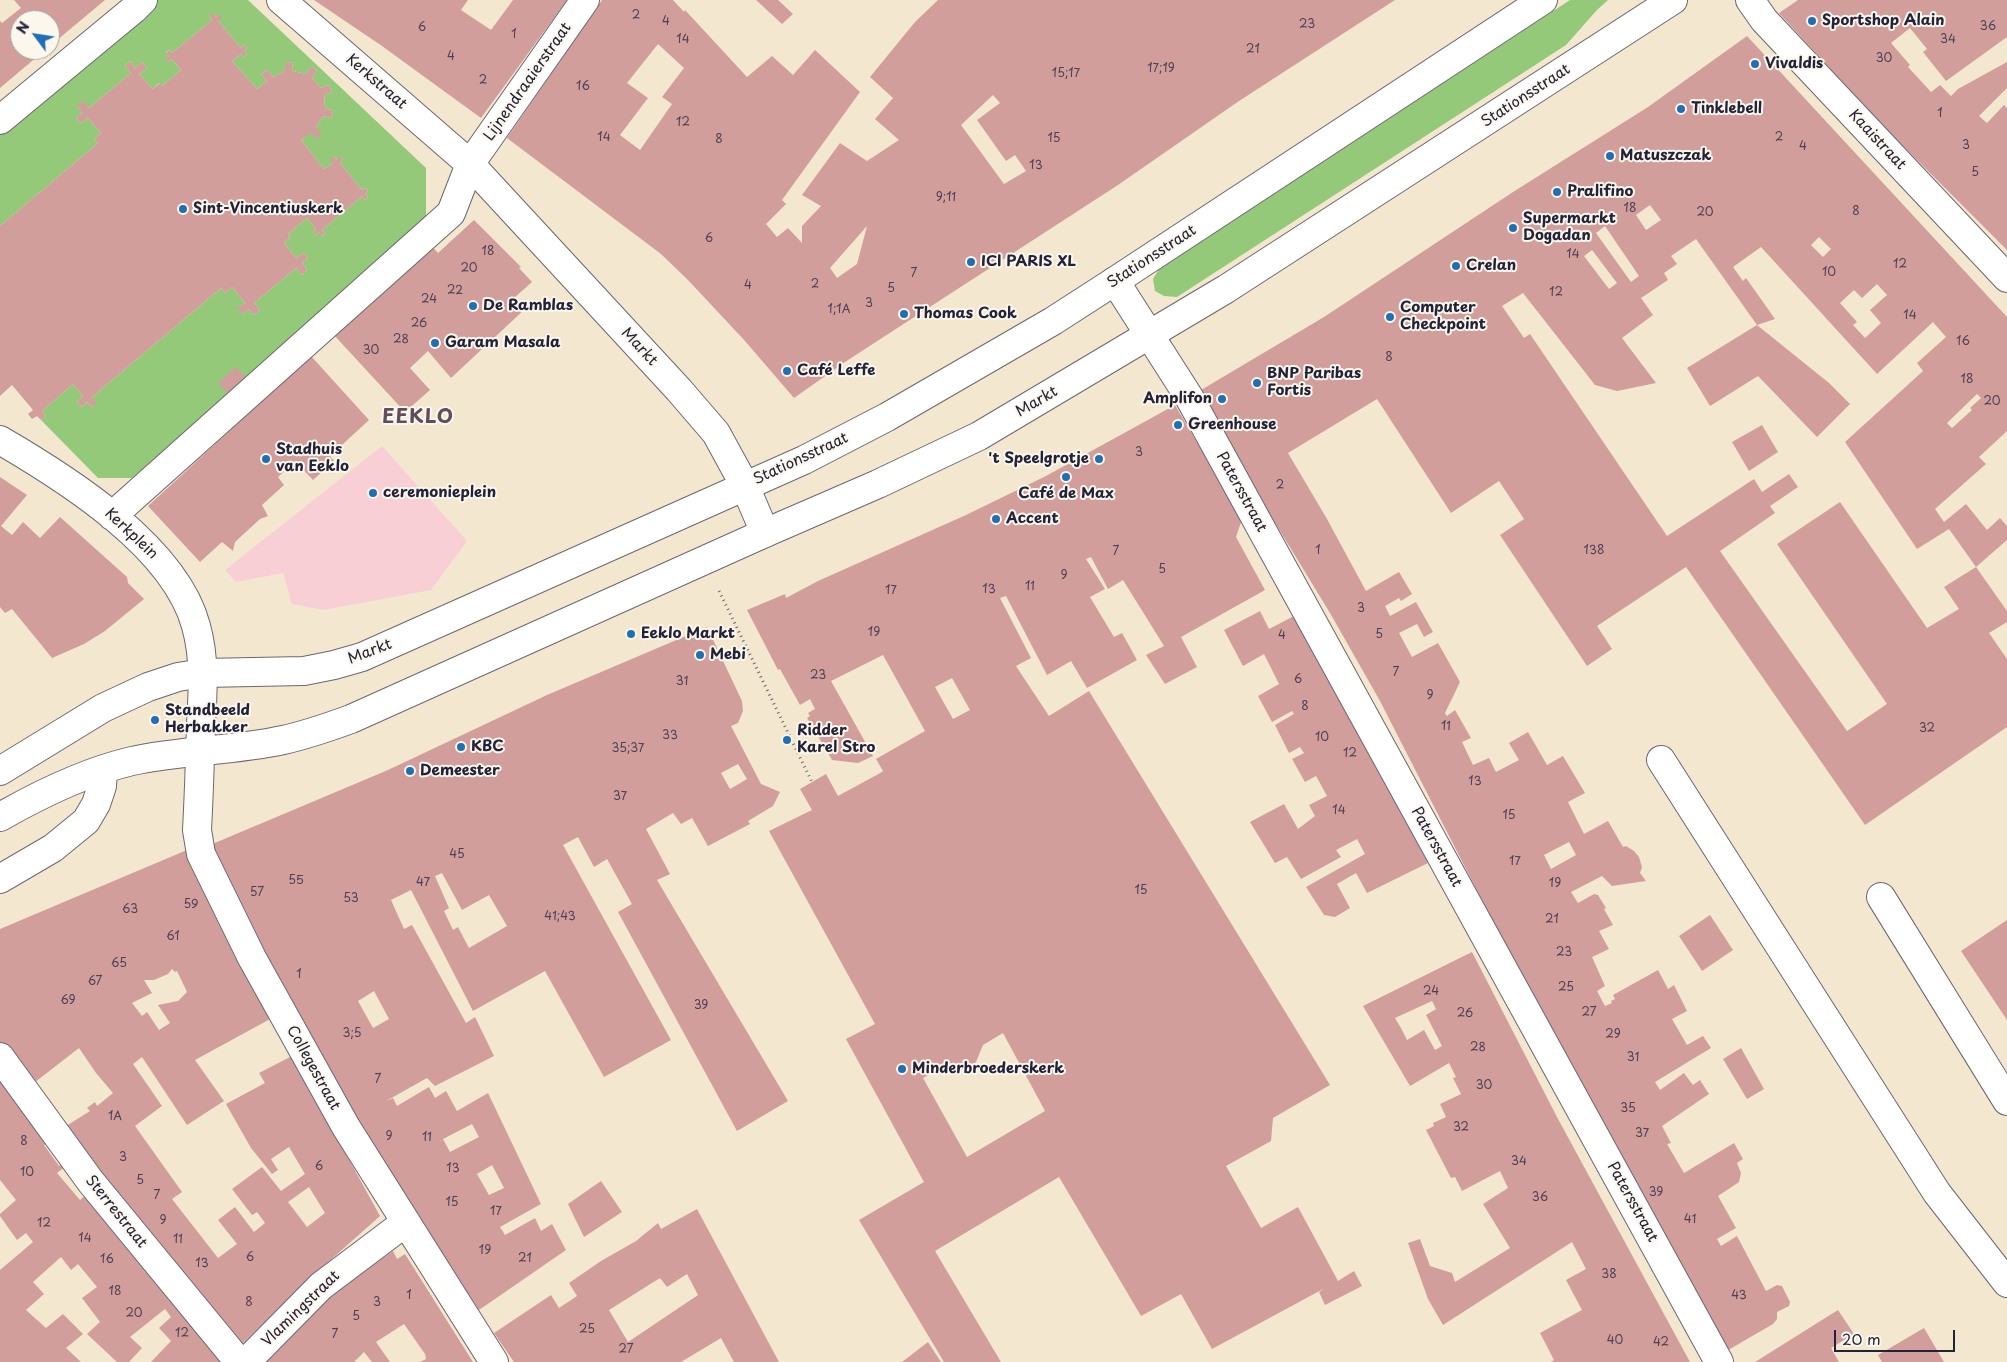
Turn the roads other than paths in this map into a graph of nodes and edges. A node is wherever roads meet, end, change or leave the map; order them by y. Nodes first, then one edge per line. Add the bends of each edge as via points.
1 (143, 0) edge
2 (282, 0) edge
3 (585, 0) edge
4 (1543, 0) edge
5 (1673, 0) edge
6 (1750, 0) edge
7 (0, 120) edge
8 (470, 164) junction
9 (2007, 278) edge
10 (1115, 281) junction
11 (1149, 335) junction
12 (0, 440) edge
13 (744, 486) junction
14 (112, 516) junction
15 (765, 533) junction
16 (203, 673) junction
17 (200, 751) junction
18 (1661, 760) dead end
19 (0, 770) edge
20 (103, 770) junction
21 (0, 817) edge
22 (0, 879) edge
23 (1881, 896) dead end
24 (0, 1056) edge
25 (2007, 1101) edge
26 (406, 1222) junction
27 (2007, 1283) edge
28 (239, 1362) edge
29 (246, 1362) edge
30 (494, 1362) edge
31 (1719, 1362) edge

1 - 7 street
2 - 8 street, Kerkstraat
3 - 8 street, Lijnendraaierstraat
4 - 10 street, Stationsstraat
5 - 11 street, Stationsstraat via 1258,269
6 - 9 street, Kaaistraat via 1764,20
8 - 13 street, Markt via 705,420 716,433
8 - 14 street via 451,213
10 - 11 street, Patersstraat
10 - 13 street, Stationsstraat via 887,418
11 - 15 street, Markt via 979,436
11 - 31 street, Patersstraat via 1194,406
12 - 14 street, Kerkplein via 79,490
13 - 15 street
13 - 16 street, Markt via 362,657 304,671
14 - 16 street, Kerkplein via 160,560 186,598 196,626
15 - 17 street, Markt via 352,719 282,740
16 - 17 street
16 - 19 street, Markt via 148,687 104,708
17 - 20 street, Markt
17 - 26 street, Collegestraat via 197,830 201,854 261,975 346,1127
18 - 27 street via 1937,1193
20 - 21 street, Markt via 59,786
20 - 22 street via 96,804 86,821 53,848
23 - 25 street
24 - 28 street, Sterrestraat via 91,1182
26 - 29 street, Vlamingstraat via 321,1286
26 - 30 street, Collegestraat

